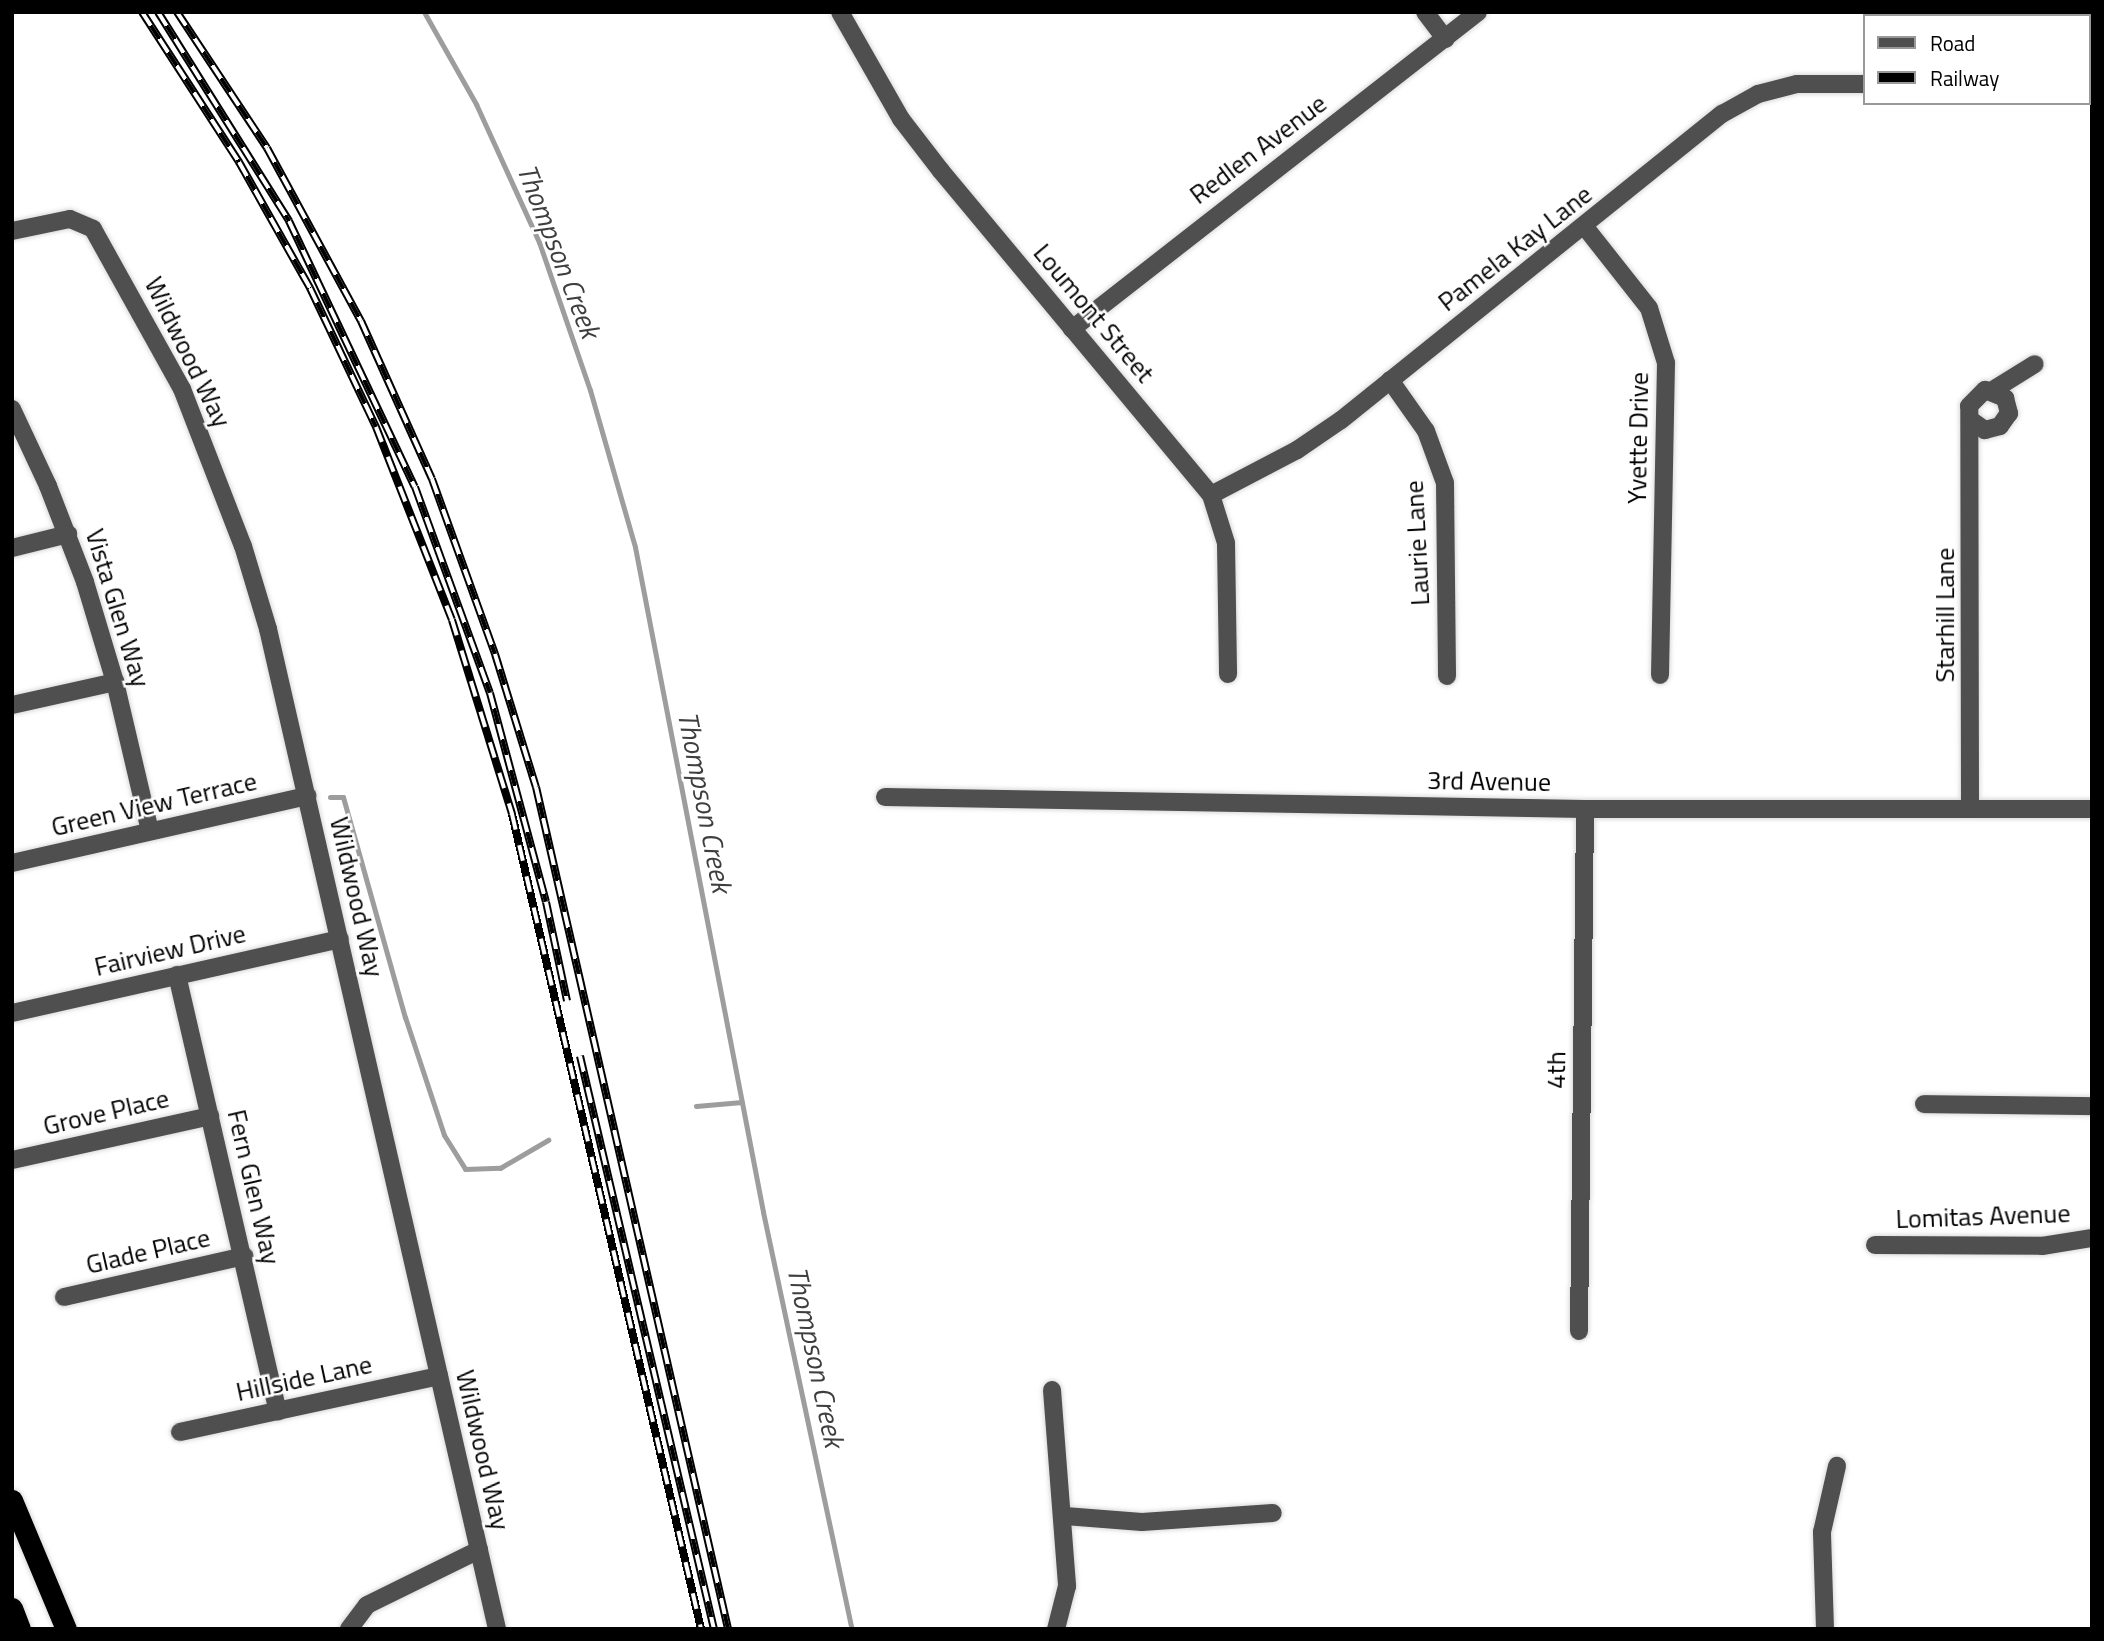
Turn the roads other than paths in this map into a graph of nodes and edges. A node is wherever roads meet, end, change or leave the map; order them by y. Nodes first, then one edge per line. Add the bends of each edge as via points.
1 (840, 12) edge
2 (1425, 12) edge
3 (1478, 12) edge
4 (1446, 39) junction
5 (1862, 84) edge
6 (1585, 227) junction
7 (12, 231) edge
8 (1072, 329) junction
9 (2035, 364) dead end
10 (1390, 380) junction
11 (1993, 390) junction
12 (12, 409) edge
13 (1972, 421) junction
14 (1211, 495) junction
15 (68, 534) junction
16 (12, 548) edge
17 (1228, 674) dead end
18 (1660, 675) dead end
19 (1447, 676) dead end
20 (115, 682) junction
21 (12, 705) edge
22 (307, 796) junction
23 (885, 797) dead end
24 (1970, 808) junction
25 (1585, 809) junction
26 (2092, 809) edge
27 (150, 831) junction
28 (12, 863) edge
29 (340, 939) junction
30 (177, 975) junction
31 (12, 1013) edge
32 (1924, 1104) dead end
33 (2092, 1106) edge
34 (210, 1116) junction
35 (12, 1160) edge
36 (2092, 1238) edge
37 (1875, 1245) dead end
38 (244, 1256) junction
39 (64, 1297) dead end
40 (1578, 1331) dead end
41 (439, 1376) junction
42 (1052, 1391) dead end
43 (278, 1411) junction
44 (180, 1432) dead end
45 (1837, 1466) dead end
46 (12, 1500) edge
47 (1273, 1513) dead end
48 (1065, 1516) junction
49 (479, 1550) junction
50 (12, 1608) edge
51 (20, 1629) edge
52 (66, 1629) edge
53 (349, 1629) edge
54 (497, 1629) edge
55 (1056, 1629) edge
56 (1825, 1629) edge

1 - 8 street, Loumont Street via 901,118
2 - 4 street
3 - 4 street, Redlen Avenue
4 - 8 street, Redlen Avenue
5 - 6 street, Pamela Kay Lane via 1797,84 1758,94 1722,114
6 - 10 street, Pamela Kay Lane
6 - 18 street, Yvette Drive via 1649,307 1666,363
7 - 22 street, Wildwood Way via 70,219 93,229 182,389 243,546 268,629
8 - 14 street, Loumont Street
9 - 11 street, Starhill Lane
10 - 14 street, Pamela Kay Lane via 1297,450
10 - 19 street, Laurie Lane via 1426,431 1445,483
11 - 13 street, Starhill Lane via 1972,398
11 - 13 street via 2006,398 2006,421 1993,429
12 - 15 street, Vista Glen Way
13 - 24 street, Starhill Lane
14 - 17 street, Loumont Street via 1226,543
15 - 16 street
15 - 20 street, Vista Glen Way
20 - 21 street
20 - 27 street, Vista Glen Way
22 - 27 street, Green View Terrace
22 - 29 street, Wildwood Way
23 - 25 street, 3rd Avenue
24 - 25 street, 3rd Avenue
24 - 26 street, 3rd Avenue
25 - 40 street, 4th
27 - 28 street, Green View Terrace
29 - 30 street, Fairview Drive
29 - 41 street, Wildwood Way
30 - 31 street, Fairview Drive
30 - 34 street, Fern Glen Way
32 - 33 street
34 - 35 street, Grove Place
34 - 38 street, Fern Glen Way
36 - 37 street, Lomitas Avenue via 2042,1246
38 - 39 street, Glade Place
38 - 43 street, Fern Glen Way
41 - 43 street, Hillside Lane
41 - 49 street, Wildwood Way
42 - 48 street
43 - 44 street, Hillside Lane
45 - 56 street via 1822,1532
46 - 52 highway
47 - 48 street via 1142,1522
48 - 55 street via 1067,1586
49 - 53 street via 367,1605
49 - 54 street, Wildwood Way
50 - 51 highway

